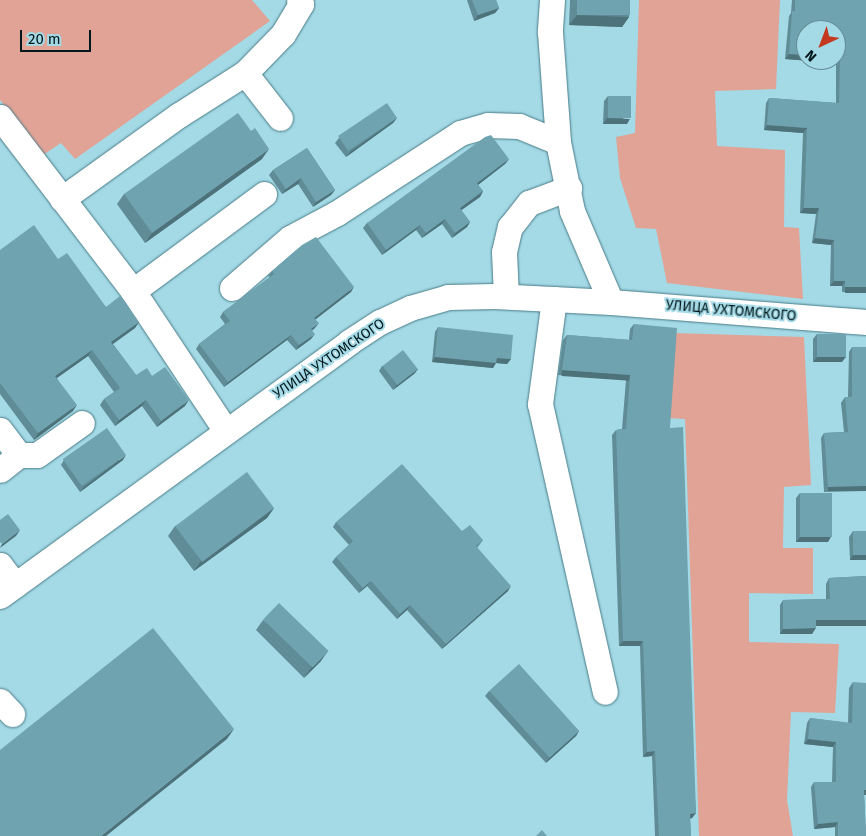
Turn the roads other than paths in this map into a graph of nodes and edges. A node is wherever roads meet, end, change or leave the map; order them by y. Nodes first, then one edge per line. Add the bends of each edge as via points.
1 (299, 0) edge
2 (552, 0) edge
3 (246, 73) junction
4 (0, 117) edge
5 (280, 118) dead end
6 (558, 142) junction
7 (569, 188) junction
8 (264, 194) dead end
9 (62, 199) junction
10 (232, 288) dead end
11 (132, 291) junction
12 (506, 296) junction
13 (554, 299) junction
14 (611, 302) junction
15 (866, 322) edge
16 (82, 422) dead end
17 (0, 430) edge
18 (226, 431) junction
19 (9, 463) edge
20 (0, 564) edge
21 (7, 590) edge
22 (605, 692) dead end

1 - 3 street via 301,4 283,34
2 - 6 street via 550,32
3 - 5 street
3 - 9 street via 179,115
4 - 9 street
6 - 7 street
6 - 10 street via 519,126 488,126 460,133 337,213 290,238
7 - 12 street via 529,203 510,227 504,252
7 - 14 street via 572,211
8 - 11 street
9 - 11 street
11 - 18 street
12 - 13 street, УЛИЦА УХТОМСКОГО
12 - 18 street, УЛИЦА УХТОМСКОГО via 448,297 410,308 380,322
13 - 14 street, УЛИЦА УХТОМСКОГО
13 - 22 street via 540,404
14 - 15 street, УЛИЦА УХТОМСКОГО
16 - 19 street via 37,455
17 - 19 street
18 - 21 street, УЛИЦА УХТОМСКОГО
20 - 21 street

